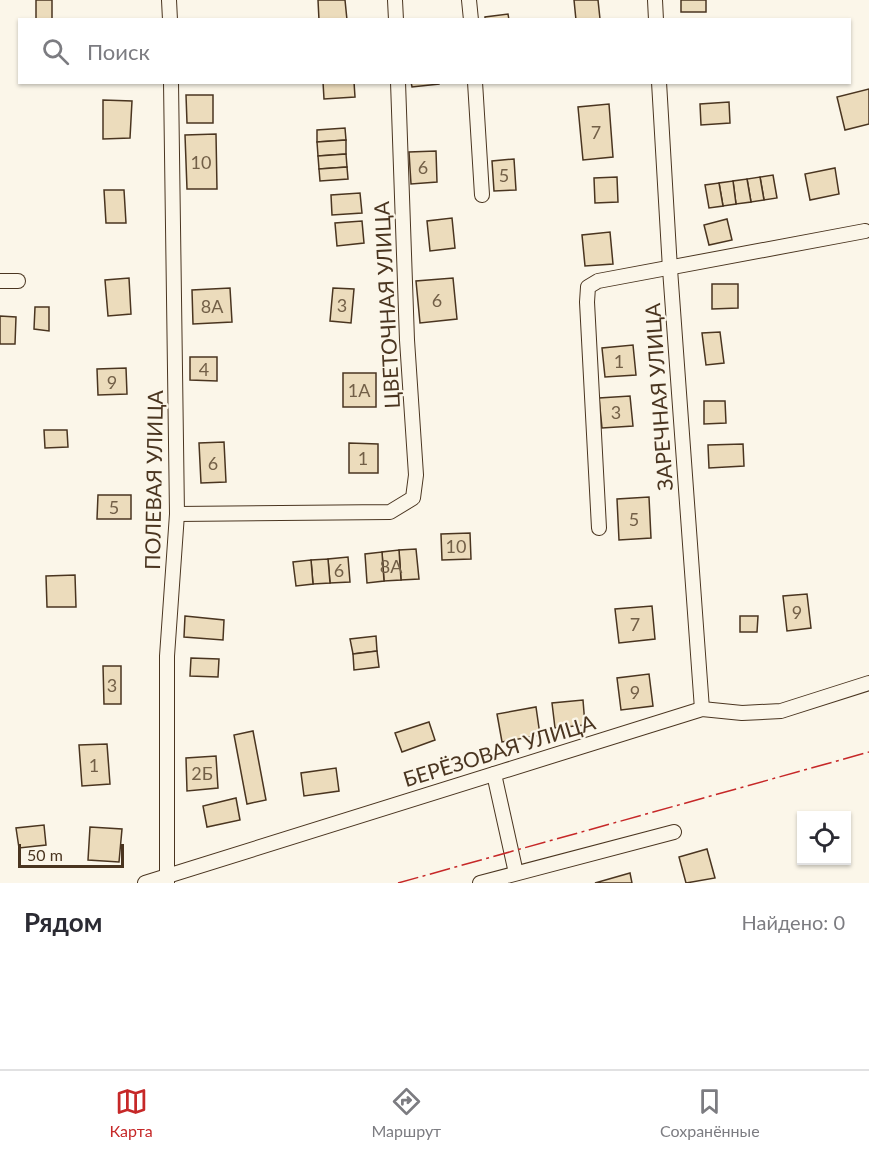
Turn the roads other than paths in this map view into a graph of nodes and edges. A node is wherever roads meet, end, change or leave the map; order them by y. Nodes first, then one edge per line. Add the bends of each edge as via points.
1 (170, 0) edge
2 (395, 0) edge
3 (470, 0) edge
4 (655, 0) edge
5 (170, 18) edge
6 (396, 18) edge
7 (471, 18) edge
8 (656, 18) edge
9 (171, 84) edge
10 (398, 84) edge
11 (475, 84) edge
12 (659, 84) edge
13 (482, 195) dead end
14 (865, 231) dead end
15 (670, 270) junction
16 (0, 281) edge
17 (18, 281) dead end
18 (177, 514) junction
19 (599, 528) dead end
20 (869, 683) edge
21 (702, 709) junction
22 (494, 774) junction
23 (674, 832) dead end
24 (516, 873) junction
25 (166, 880) edge
26 (145, 883) edge
27 (480, 883) edge

1 - 5 street
2 - 6 street
3 - 7 street
4 - 8 street
9 - 18 street, ПОЛЕВАЯ УЛИЦА
10 - 18 street, ЦВЕТОЧНАЯ УЛИЦА via 416,475 413,498 390,513
11 - 13 street
12 - 15 street, ЗАРЕЧНАЯ УЛИЦА
14 - 15 street
15 - 19 street via 598,281 588,287
15 - 21 street, ЗАРЕЧНАЯ УЛИЦА
16 - 17 street
18 - 25 street, ПОЛЕВАЯ УЛИЦА via 167,656
20 - 21 street, БЕРЁЗОВАЯ УЛИЦА via 782,711
21 - 22 street, БЕРЁЗОВАЯ УЛИЦА
22 - 24 street
22 - 25 street, БЕРЁЗОВАЯ УЛИЦА
23 - 24 street
24 - 27 street
25 - 26 street, БЕРЁЗОВАЯ УЛИЦА

